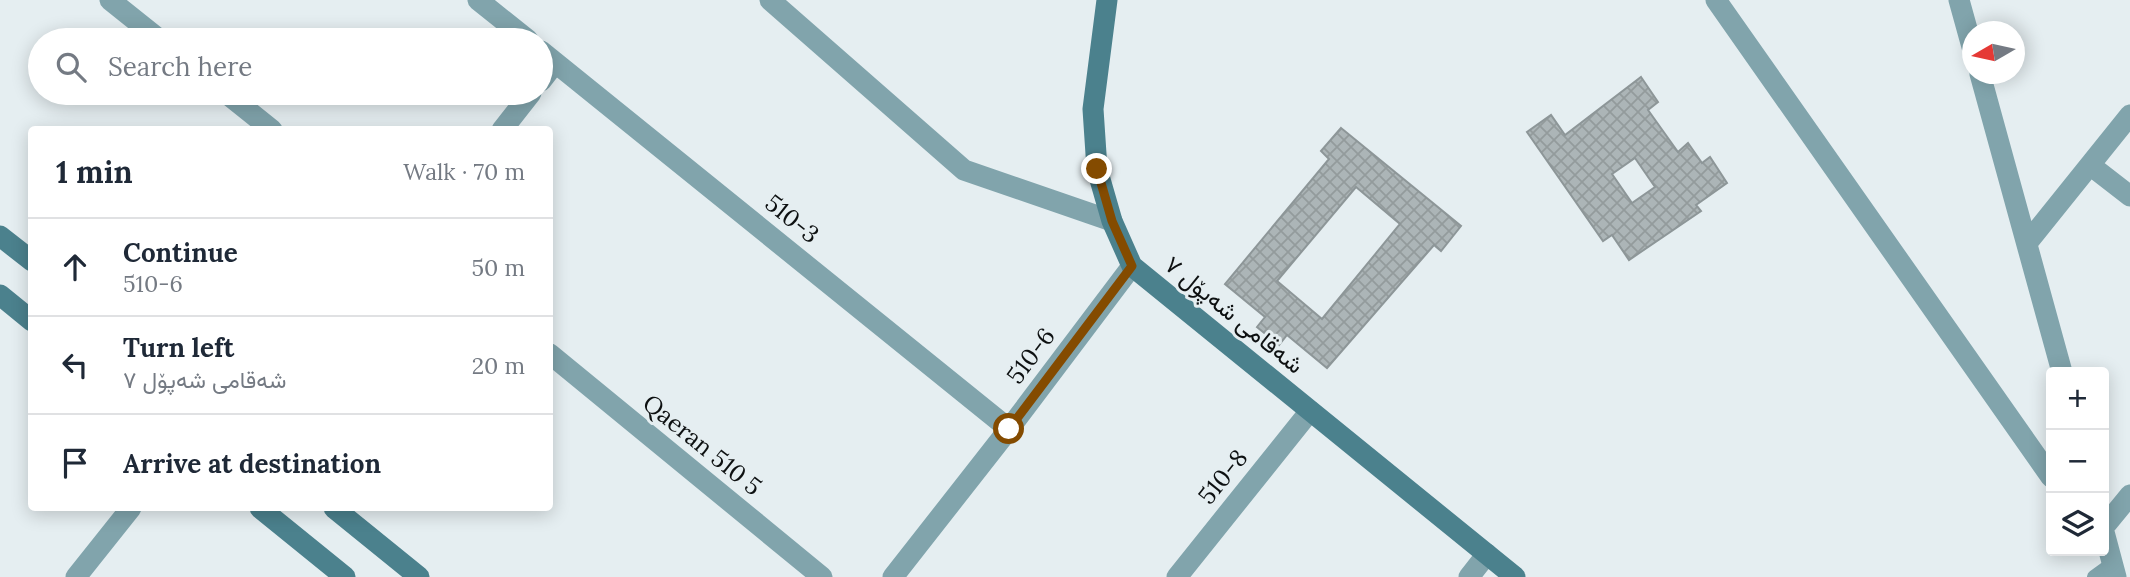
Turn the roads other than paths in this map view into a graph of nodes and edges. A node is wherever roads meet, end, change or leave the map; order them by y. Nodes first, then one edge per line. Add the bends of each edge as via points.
1 (110, 0) edge
2 (478, 0) edge
3 (770, 0) edge
4 (1107, 0) edge
5 (1716, 0) edge
6 (1959, 0) edge
7 (1965, 21) edge
8 (145, 28) edge
9 (513, 28) edge
10 (553, 61) edge
11 (1983, 84) edge
12 (241, 105) edge
13 (522, 105) edge
14 (2130, 116) edge
15 (267, 126) edge
16 (505, 126) edge
17 (2090, 165) junction
18 (2130, 196) edge
19 (1112, 221) junction
20 (0, 236) edge
21 (2028, 242) junction
22 (28, 258) edge
23 (1132, 266) junction
24 (4, 306) edge
25 (28, 319) edge
26 (553, 356) edge
27 (2061, 367) edge
28 (1310, 411) junction
29 (1009, 429) junction
30 (2046, 470) edge
31 (2130, 495) edge
32 (129, 511) edge
33 (264, 511) edge
34 (338, 511) edge
35 (2109, 523) edge
36 (1487, 554) junction
37 (2110, 564) edge
38 (76, 577) edge
39 (345, 577) edge
40 (419, 577) edge
41 (822, 577) edge
42 (893, 577) edge
43 (1177, 577) edge
44 (1469, 577) edge
45 (1516, 577) edge
46 (2095, 577) edge

1 - 8 street
2 - 9 street
3 - 19 street via 964,170
4 - 19 street, شەقامی شەپۆل ٧ via 1093,109 1097,169
5 - 30 street
6 - 7 street
10 - 29 street, 510-3
11 - 21 street
12 - 15 street
13 - 16 street
14 - 17 street
17 - 18 street
17 - 21 street
19 - 23 street, شەقامی شەپۆل ٧
20 - 22 street
21 - 27 street
23 - 28 street, شەقامی شەپۆل ٧
23 - 29 street, 510-6
24 - 25 street
26 - 41 street, Qaeran 510 5
28 - 36 street, شەقامی شەپۆل ٧
28 - 43 street, 510-8
29 - 42 street, 510-6
31 - 35 street
32 - 38 street
33 - 39 street
34 - 40 street
36 - 44 street
36 - 45 street, شەقامی شەپۆل ٧
37 - 46 lane

